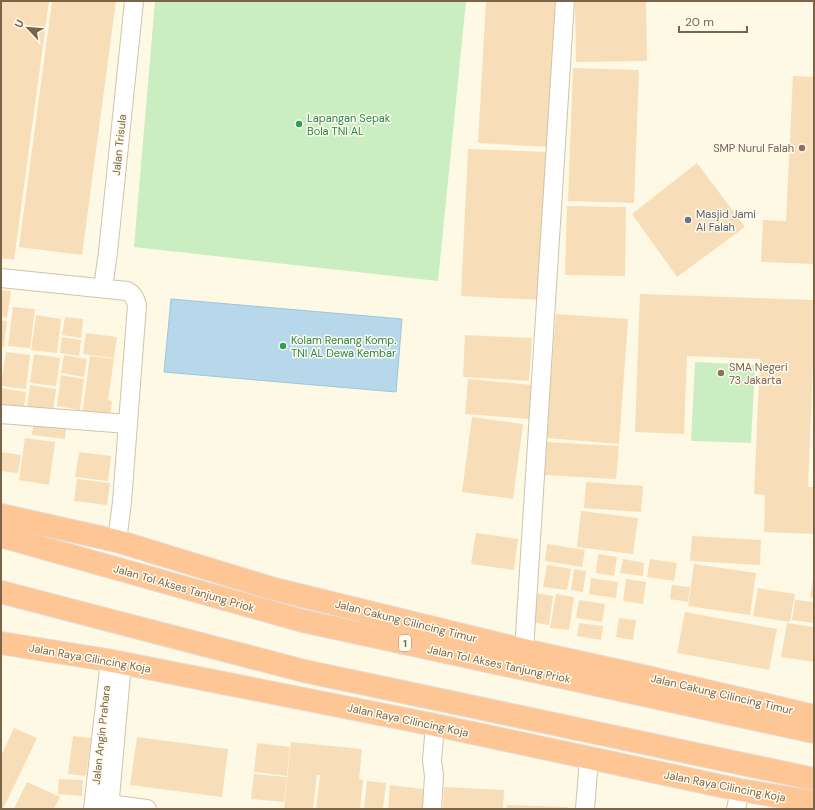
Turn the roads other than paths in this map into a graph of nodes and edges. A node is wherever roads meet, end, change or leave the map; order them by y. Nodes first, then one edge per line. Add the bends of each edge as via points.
1 (134, 1) edge
2 (564, 1) edge
3 (1, 278) edge
4 (103, 288) junction
5 (1, 414) edge
6 (127, 424) junction
7 (1, 515) edge
8 (1, 536) edge
9 (117, 541) junction
10 (1, 592) edge
11 (1, 643) edge
12 (524, 650) junction
13 (116, 662) junction
14 (814, 716) edge
15 (435, 725) junction
16 (814, 732) edge
17 (590, 759) junction
18 (814, 778) edge
19 (738, 800) edge
20 (814, 802) edge
21 (103, 807) edge
22 (147, 809) edge
23 (432, 809) edge
24 (585, 809) edge

1 - 4 street, Jalan Trisula
2 - 12 street
3 - 4 street
4 - 6 street via 127,291 132,294 137,305
5 - 6 street
6 - 9 street
7 - 9 highway, Jalan Cakung Cilincing Timur
8 - 16 highway, Jalan Tol Akses Tanjung Priok / 1 via 303,621
9 - 12 highway, Jalan Cakung Cilincing Timur via 274,589
10 - 18 highway via 304,671
11 - 13 highway, Jalan Raya Cilincing Koja
12 - 14 highway, Jalan Cakung Cilincing Timur
13 - 15 highway, Jalan Raya Cilincing Koja
13 - 21 street, Jalan Angin Prahara
15 - 17 highway, Jalan Raya Cilincing Koja
15 - 23 street
17 - 19 highway, Jalan Raya Cilincing Koja
17 - 24 street
19 - 20 highway, Jalan Raya Cilincing Koja
21 - 22 street

